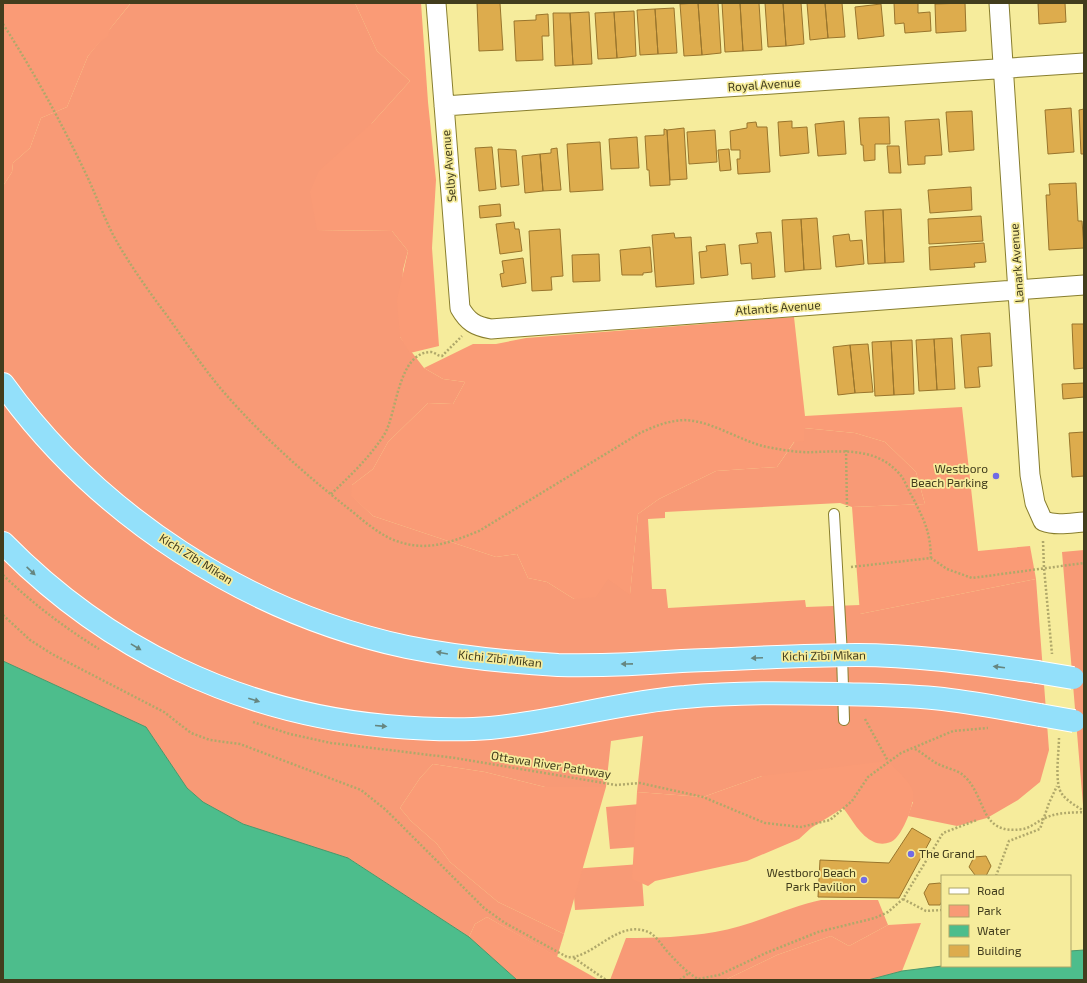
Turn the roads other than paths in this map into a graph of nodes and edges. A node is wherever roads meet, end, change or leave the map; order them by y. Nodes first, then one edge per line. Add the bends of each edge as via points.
1 (436, 3) edge
2 (999, 3) edge
3 (1084, 63) edge
4 (1003, 69) junction
5 (444, 106) junction
6 (1084, 285) edge
7 (1019, 289) junction
8 (473, 324) joint
9 (3, 384) edge
10 (834, 514) dead end
11 (1084, 522) edge
12 (3, 543) edge
13 (842, 655) junction
14 (1078, 679) edge
15 (844, 695) junction
16 (844, 720) dead end
17 (1079, 722) edge

1 - 5 street, Selby Avenue
2 - 4 street, Lanark Avenue
3 - 4 street, Royal Avenue
4 - 5 street, Royal Avenue
4 - 7 street, Lanark Avenue
5 - 8 street, Selby Avenue via 460,308
6 - 7 street, Atlantis Avenue
7 - 8 street, Atlantis Avenue via 491,330
7 - 11 street, Lanark Avenue via 1030,475 1035,503 1043,520 1056,524
13 -> 9 highway, Kichi Zībī Mīkan via 638,664 561,665 498,661 408,647 315,620 273,602 209,568 170,545 131,516 74,466 37,427
10 - 13 lane
12 -> 15 highway via 46,584 137,649 181,672 225,690 255,701 325,718 405,728 469,729 515,725 628,703 688,696
14 -> 13 highway, Kichi Zībī Mīkan, bridge via 919,658
13 - 15 lane
15 - 16 lane
15 - 17 highway, bridge via 936,698

